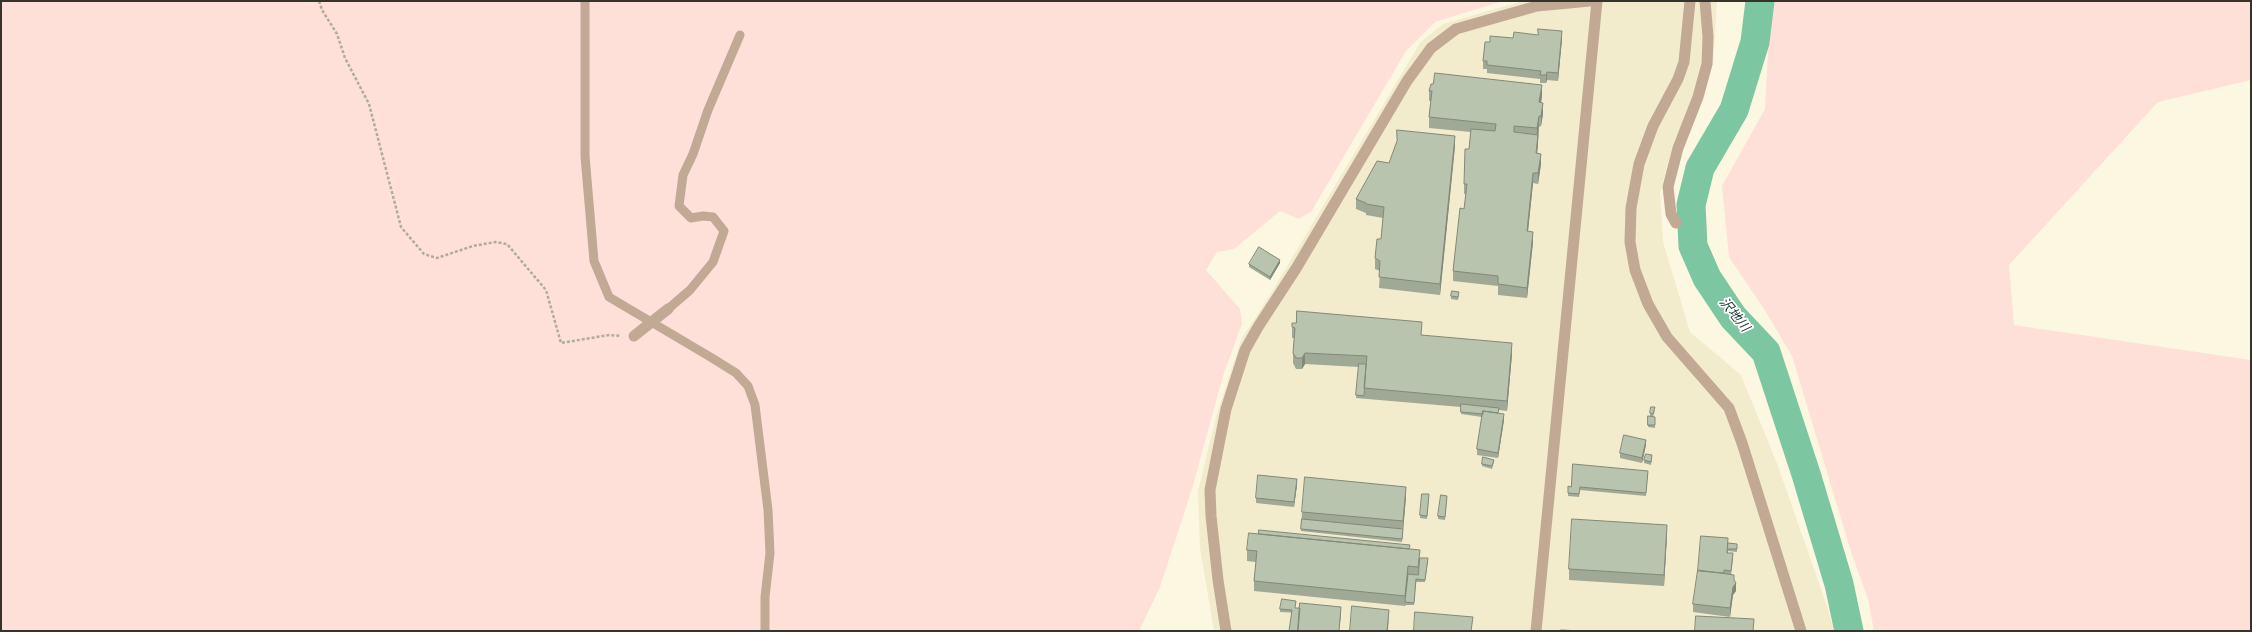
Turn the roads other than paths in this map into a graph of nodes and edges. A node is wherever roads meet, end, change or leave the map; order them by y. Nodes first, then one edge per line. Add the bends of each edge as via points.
1 (585, 1) edge
2 (1590, 1) edge
3 (1597, 1) edge
4 (1690, 1) edge
5 (1705, 1) edge
6 (740, 35) dead end
7 (1676, 223) dead end
8 (668, 309) joint
9 (634, 336) road end
10 (765, 631) edge
11 (1226, 631) edge
12 (1536, 631) edge
13 (1801, 631) edge

1 - 10 lane via 585,156 594,261 609,297 736,373 748,386 755,405 768,510 770,553 764,597
2 - 11 street via 1537,6 1456,29 1430,48 1407,81 1297,267 1258,327 1245,350 1226,409 1210,490 1218,580
3 - 12 street
4 - 13 street via 1684,62 1678,79 1653,126 1640,164 1631,208 1630,242 1635,270 1648,304 1667,337 1728,408 1742,443
5 - 7 street via 1707,64 1698,97 1678,148 1668,187 1671,214
6 - 8 lane via 708,110 694,154 683,174 679,206 691,218 713,217 724,231 713,262 690,290
8 - 9 street, bridge

